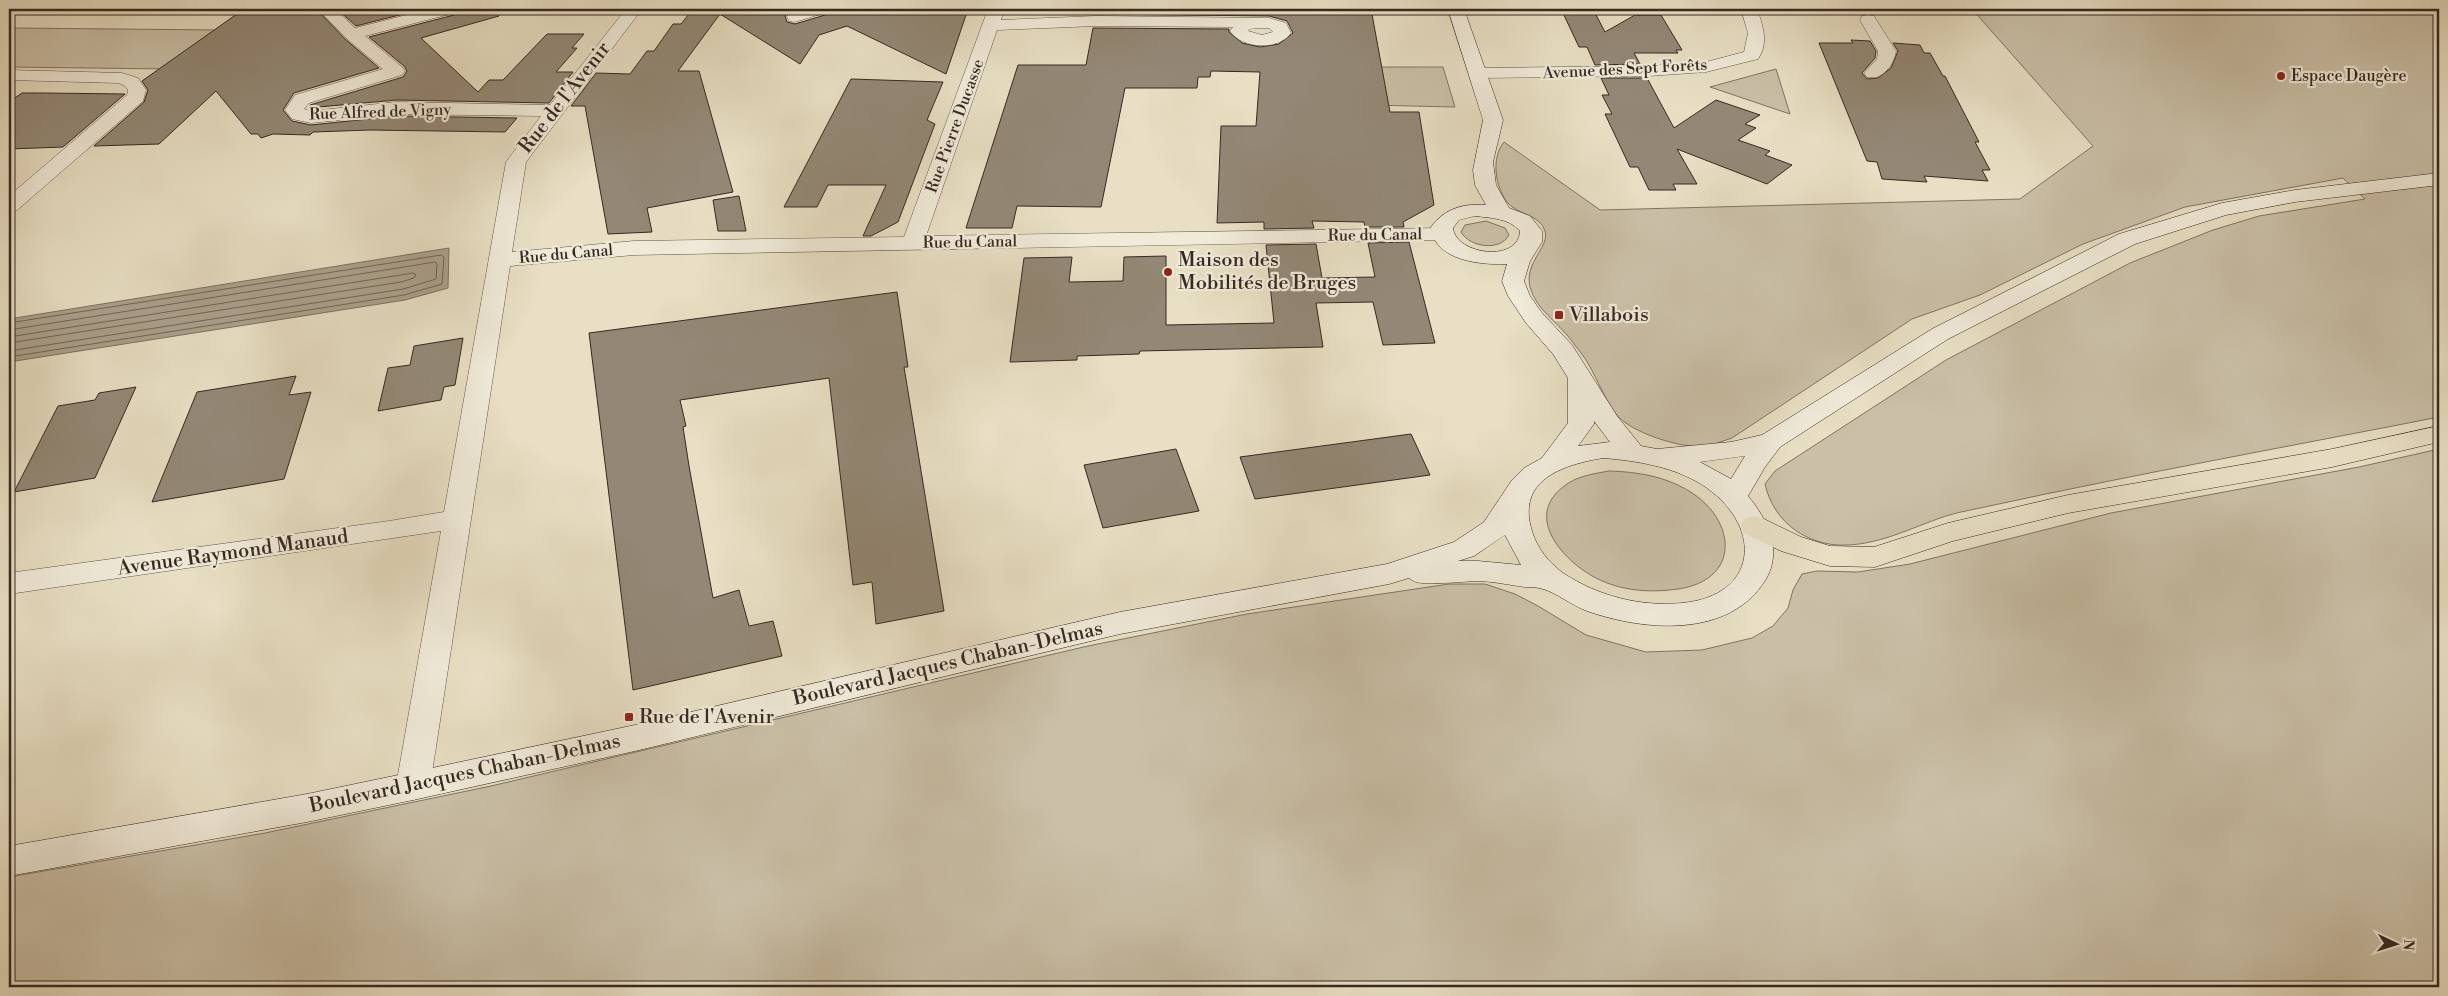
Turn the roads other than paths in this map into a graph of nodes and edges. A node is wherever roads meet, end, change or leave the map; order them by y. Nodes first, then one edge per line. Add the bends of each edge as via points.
1 (326, 9) edge
2 (448, 9) edge
3 (634, 9) edge
4 (818, 9) edge
5 (1456, 9) edge
6 (1748, 9) edge
7 (795, 17) dead end
8 (994, 17) edge
9 (1868, 20) dead end
10 (1244, 25) dead end
11 (352, 34) junction
12 (1478, 73) junction
13 (1873, 73) dead end
14 (9, 75) edge
15 (554, 111) junction
16 (2439, 179) edge
17 (1486, 190) junction
18 (10, 206) edge
19 (1462, 212) junction
20 (1501, 212) junction
21 (1442, 234) junction
22 (913, 243) junction
23 (1525, 250) junction
24 (1470, 255) junction
25 (500, 260) junction
26 (1513, 281) junction
27 (1580, 378) junction
28 (2439, 434) edge
29 (1771, 441) junction
30 (1631, 451) junction
31 (1660, 456) junction
32 (1553, 461) junction
33 (1734, 497) junction
34 (1516, 498) junction
35 (457, 519) junction
36 (1754, 526) junction
37 (1389, 574) junction
38 (1551, 579) junction
39 (9, 584) edge
40 (413, 786) junction
41 (9, 861) edge

1 - 11 street, Rue Alfred de Vigny
2 - 11 street
3 - 15 street, Rue de l'Avenir
4 - 7 street
5 - 12 street
6 - 12 street, Avenue des Sept Forêts via 1757,33 1752,55 1706,67
8 - 10 street via 1235,22
8 - 22 street, Rue Pierre Ducasse
9 - 13 street via 1887,51 1886,60
11 - 15 street, Rue Alfred de Vigny via 396,71 302,99 294,110 299,115 311,117 397,108
12 - 17 street via 1492,120 1492,133 1484,155
14 - 18 street via 122,78 132,82 137,90 136,97
15 - 25 street, Rue de l'Avenir via 516,162
16 - 29 street via 2295,196 2222,209 2127,239 1940,334
17 - 19 street
17 - 20 street
19 - 20 street
19 - 21 street via 1445,221
20 - 23 street via 1529,226 1534,239
21 - 22 street, Rue du Canal
21 - 24 street via 1447,242
22 - 25 street, Rue du Canal via 634,248
23 - 24 street via 1500,258
23 - 26 street
24 - 26 street
25 - 35 street, Rue de l'Avenir
26 - 27 street via 1534,318 1563,350
27 - 30 street
27 - 32 street via 1581,424
28 - 36 highway via 2332,458 2068,504 1948,533 1875,557 1830,556 1791,544
29 - 31 street via 1731,451
29 - 33 street
30 - 31 street
30 - 32 street via 1576,453
31 - 33 street via 1688,466
32 - 34 street, Boulevard Jacques Chaban-Delmas via 1525,482
33 - 36 street
34 - 37 street, Boulevard Jacques Chaban-Delmas via 1494,529 1464,549
34 - 38 street via 1514,525 1526,553
35 - 39 street, Avenue Raymond Manaud
35 - 40 street, Rue de l'Avenir
36 - 38 street via 1760,549 1756,571 1742,590 1718,606 1688,614 1652,616 1616,610 1581,597
37 - 38 street, Boulevard Jacques Chaban-Delmas via 1478,571
37 - 40 street, Boulevard Jacques Chaban-Delmas via 1120,623 635,738
40 - 41 street, Boulevard Jacques Chaban-Delmas

